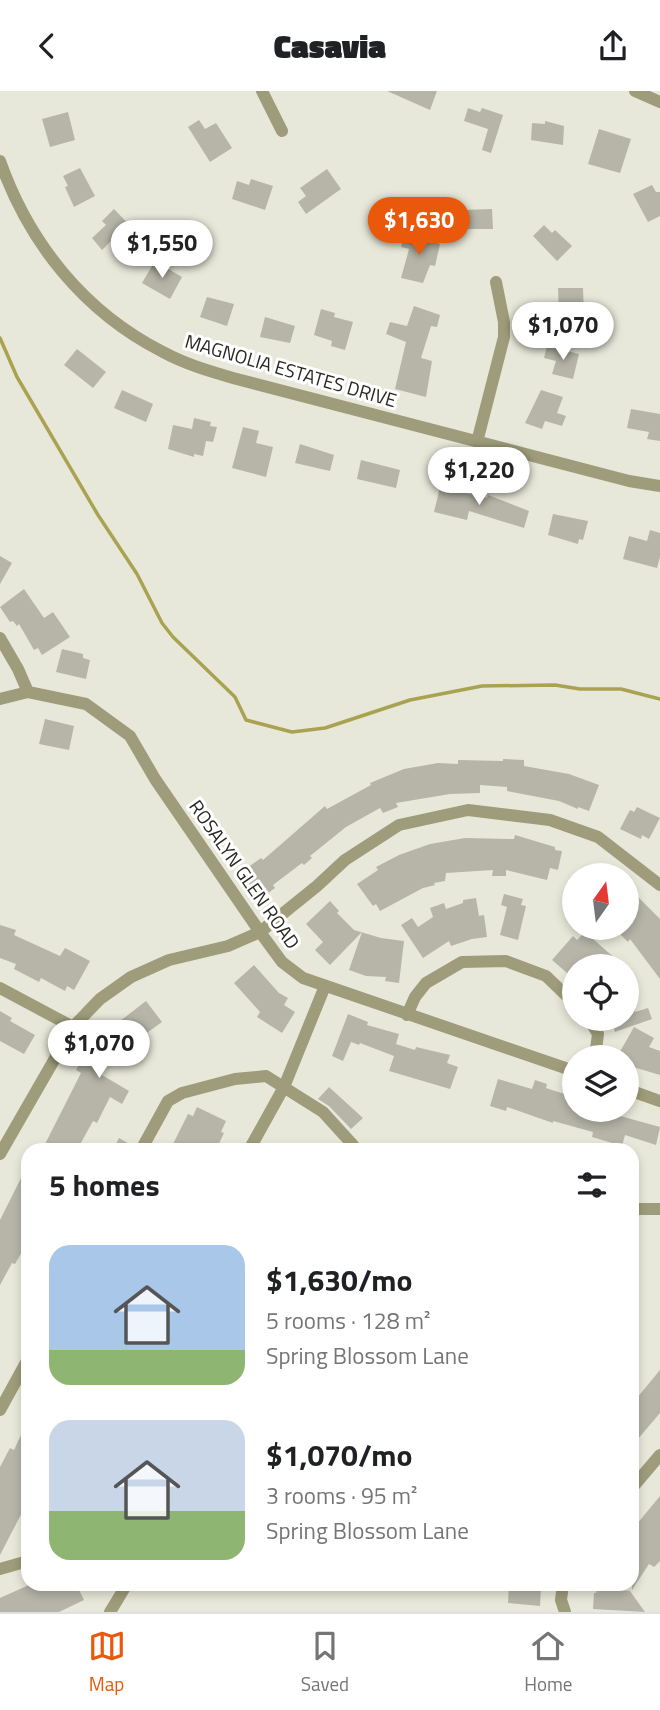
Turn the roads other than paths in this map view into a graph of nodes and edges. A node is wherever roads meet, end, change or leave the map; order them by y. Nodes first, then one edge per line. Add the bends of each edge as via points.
1 (262, 91) edge
2 (635, 91) edge
3 (660, 102) edge
4 (282, 131) dead end
5 (0, 161) edge
6 (496, 282) dead end
7 (477, 442) junction
8 (660, 487) edge
9 (0, 638) edge
10 (28, 692) junction
11 (0, 699) edge
12 (660, 885) edge
13 (260, 933) junction
14 (324, 986) junction
15 (0, 988) edge
16 (562, 991) edge
17 (407, 1015) junction
18 (73, 1027) junction
19 (562, 1067) edge
20 (284, 1087) junction
21 (639, 1094) edge
22 (660, 1101) edge
23 (145, 1143) edge
24 (253, 1143) edge
25 (352, 1143) edge
26 (0, 1152) edge
27 (639, 1209) edge
28 (660, 1209) edge
29 (21, 1372) edge
30 (0, 1410) edge
31 (660, 1455) edge
32 (639, 1480) edge
33 (21, 1563) edge
34 (0, 1569) edge
35 (124, 1591) edge
36 (562, 1591) edge
37 (110, 1612) edge
38 (565, 1612) edge

1 - 4 street
2 - 3 street
5 - 7 street, MAGNOLIA ESTATES DRIVE via 19,208 45,250 87,299 129,333 208,370
6 - 7 street via 504,337
7 - 8 street, MAGNOLIA ESTATES DRIVE
9 - 10 street
10 - 11 street, ROSALYN GLEN ROAD
10 - 13 street, ROSALYN GLEN ROAD via 86,704 130,736
12 - 13 street via 598,837 550,820 468,810 399,825 345,860
13 - 14 street, ROSALYN GLEN ROAD via 282,963
13 - 18 street via 169,960 131,977 100,999
14 - 17 street, ROSALYN GLEN ROAD
14 - 20 street
15 - 18 street
16 - 17 street via 546,976 506,961 462,962 426,983
17 - 19 street, ROSALYN GLEN ROAD
18 - 26 street
20 - 23 street via 265,1076 182,1093 168,1101
20 - 24 street
20 - 25 street via 323,1112
21 - 22 street
27 - 28 street
29 - 30 street
31 - 32 street
33 - 34 street
35 - 37 street
36 - 38 street

